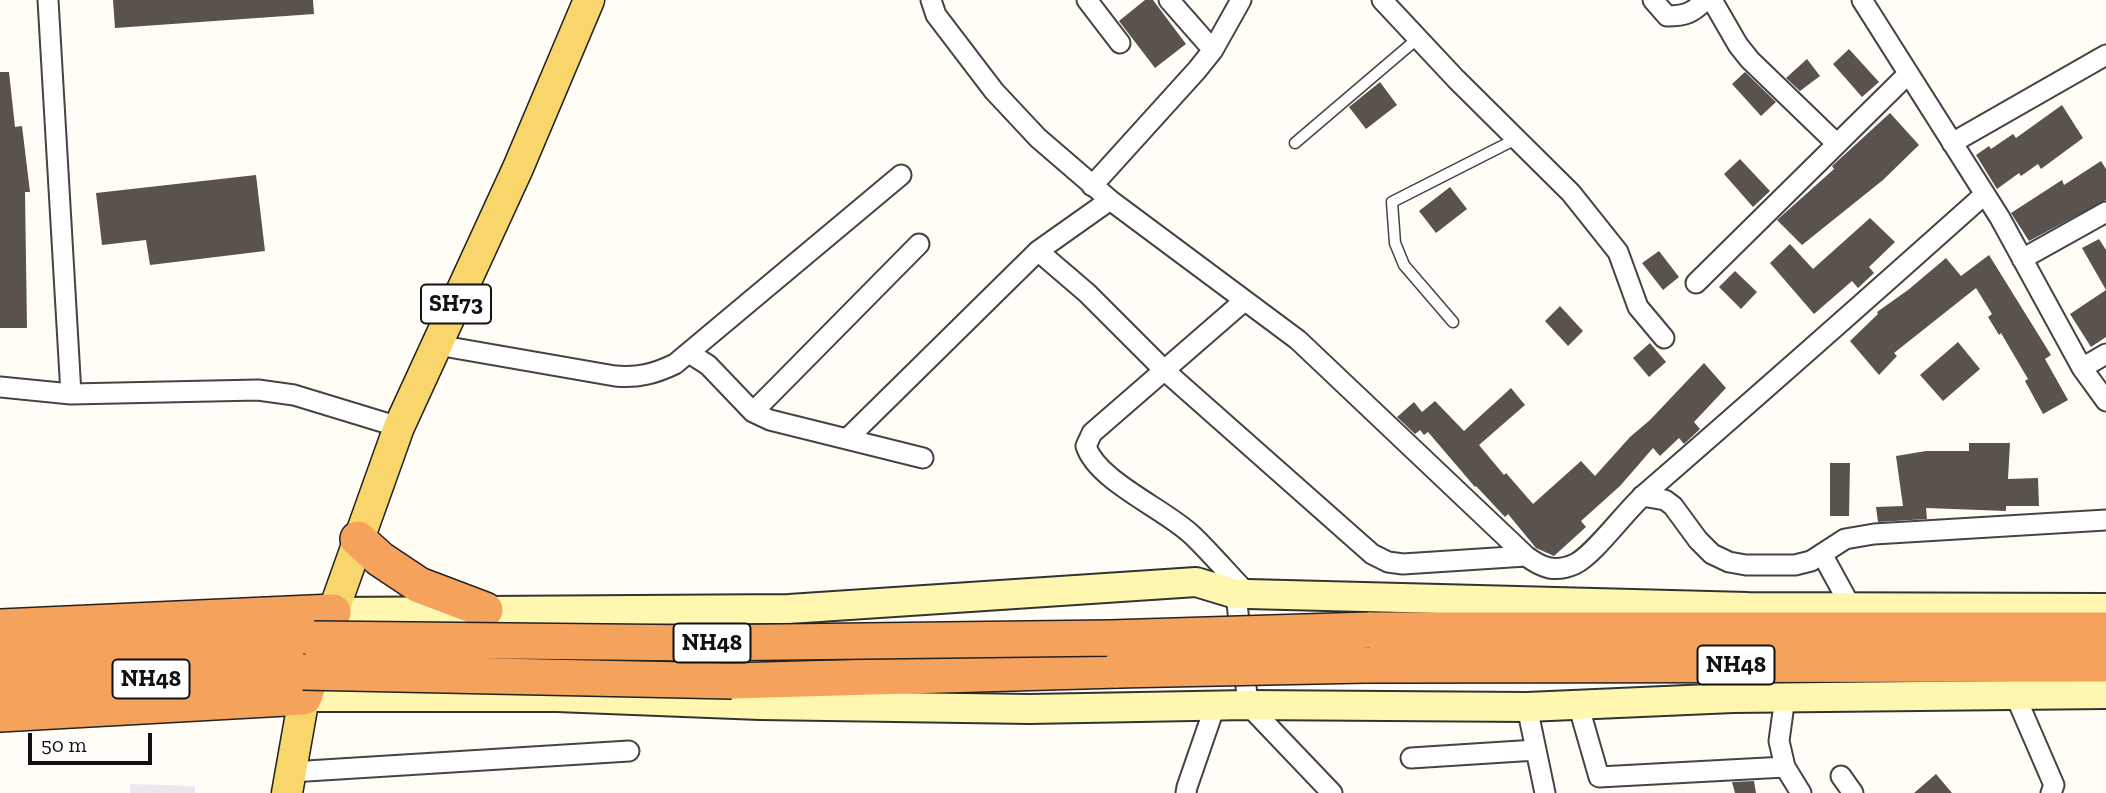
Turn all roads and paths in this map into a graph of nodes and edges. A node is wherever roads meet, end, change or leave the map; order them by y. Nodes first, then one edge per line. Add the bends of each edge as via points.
1 (48, 0) edge
2 (589, 0) edge
3 (931, 0) edge
4 (1087, 0) edge
5 (1169, 0) edge
6 (1241, 0) edge
7 (1382, 0) edge
8 (1653, 0) edge
9 (1705, 0) edge
10 (1712, 0) edge
11 (1862, 0) edge
12 (1417, 39) junction
13 (1120, 43) dead end
14 (1213, 50) junction
15 (2106, 55) edge
16 (1908, 74) junction
17 (1516, 139) junction
18 (1295, 143) dead end
19 (1952, 143) junction
20 (1837, 144) junction
21 (901, 175) dead end
22 (1092, 186) junction
23 (1984, 194) junction
24 (1110, 200) junction
25 (2106, 212) edge
26 (919, 244) dead end
27 (1038, 251) junction
28 (2022, 259) junction
29 (1696, 283) dead end
30 (1244, 300) junction
31 (1453, 322) dead end
32 (1664, 338) dead end
33 (437, 345) junction
34 (689, 353) junction
35 (2106, 354) edge
36 (2082, 368) junction
37 (1164, 370) junction
38 (0, 387) edge
39 (71, 394) junction
40 (2106, 401) edge
41 (753, 412) junction
42 (399, 427) junction
43 (848, 438) junction
44 (923, 458) dead end
45 (1642, 496) junction
46 (2106, 520) edge
47 (358, 540) junction
48 (1822, 554) junction
49 (1526, 556) junction
50 (1242, 594) junction
51 (1851, 607) junction
52 (2106, 608) edge
53 (485, 610) junction
54 (332, 612) junction
55 (0, 626) edge
56 (2106, 630) edge
57 (0, 654) edge
58 (2106, 664) edge
59 (0, 686) edge
60 (2106, 694) edge
61 (2015, 695) junction
62 (304, 697) junction
63 (1785, 697) junction
64 (1578, 704) junction
65 (1248, 705) junction
66 (1215, 706) junction
67 (1527, 707) junction
68 (0, 714) edge
69 (1536, 750) junction
70 (629, 751) dead end
71 (1411, 758) dead end
72 (1785, 767) junction
73 (1841, 776) dead end
74 (289, 782) edge
75 (1186, 793) edge
76 (1332, 793) edge
77 (1545, 793) edge
78 (1801, 793) edge
79 (1853, 793) edge
80 (2051, 793) edge

1 - 39 street
2 - 33 main road, SH73
3 - 22 street via 936,15 994,91
4 - 13 street
5 - 14 street
6 - 14 street
7 - 12 street
8 - 9 street via 1667,16 1694,12
10 - 20 street via 1750,60
11 - 16 street
12 - 17 street
12 - 18 lane
14 - 22 street
15 - 19 street
16 - 19 street
16 - 20 street
17 - 31 lane via 1392,202 1395,243 1404,265
17 - 32 street via 1571,193 1618,252 1638,307
19 - 23 street
20 - 29 street
21 - 34 street
22 - 24 street
23 - 28 street
23 - 45 street
24 - 27 street
24 - 30 street
25 - 28 street
26 - 41 street
27 - 37 street
27 - 43 street
28 - 36 street
30 - 37 street
30 - 49 street via 1298,340
33 - 34 street via 632,378 650,375
33 - 42 main road, SH73
34 - 41 street via 708,365
35 - 36 street
36 - 40 street
37 - 49 street via 1372,554 1403,564
37 - 50 street via 1092,433 1086,446 1089,456 1192,535
38 - 39 street
39 - 42 street via 258,390 294,395
41 - 43 street
42 - 47 main road, SH73
43 - 44 street
45 - 48 street via 1673,506 1698,540 1729,562 1795,565
45 - 49 street via 1577,563 1547,569
46 - 48 street via 1860,536 1845,539
47 - 53 highway via 419,584
47 - 54 main road, SH73
48 - 51 street
50 - 51 main road
50 - 53 main road via 1196,582 789,609
50 - 65 street
51 - 52 main road
53 - 54 main road
54 - 55 highway
54 - 62 highway, SH73
56 - 57 highway, NH48, bridge via 1369,630 701,643 314,639
58 - 59 highway, NH48, bridge via 1366,666 732,681 303,672
60 - 61 main road
61 - 63 main road
61 - 80 street via 2054,785
62 - 66 main road via 1030,709
62 - 68 highway
62 - 74 main road, SH73
63 - 64 main road
63 - 72 street via 1779,741
64 - 67 main road
64 - 72 street via 1598,777
65 - 66 main road
65 - 67 main road
65 - 76 street
66 - 75 street
67 - 69 street
69 - 71 street
69 - 77 street
70 - 74 street
72 - 78 street
73 - 79 street

